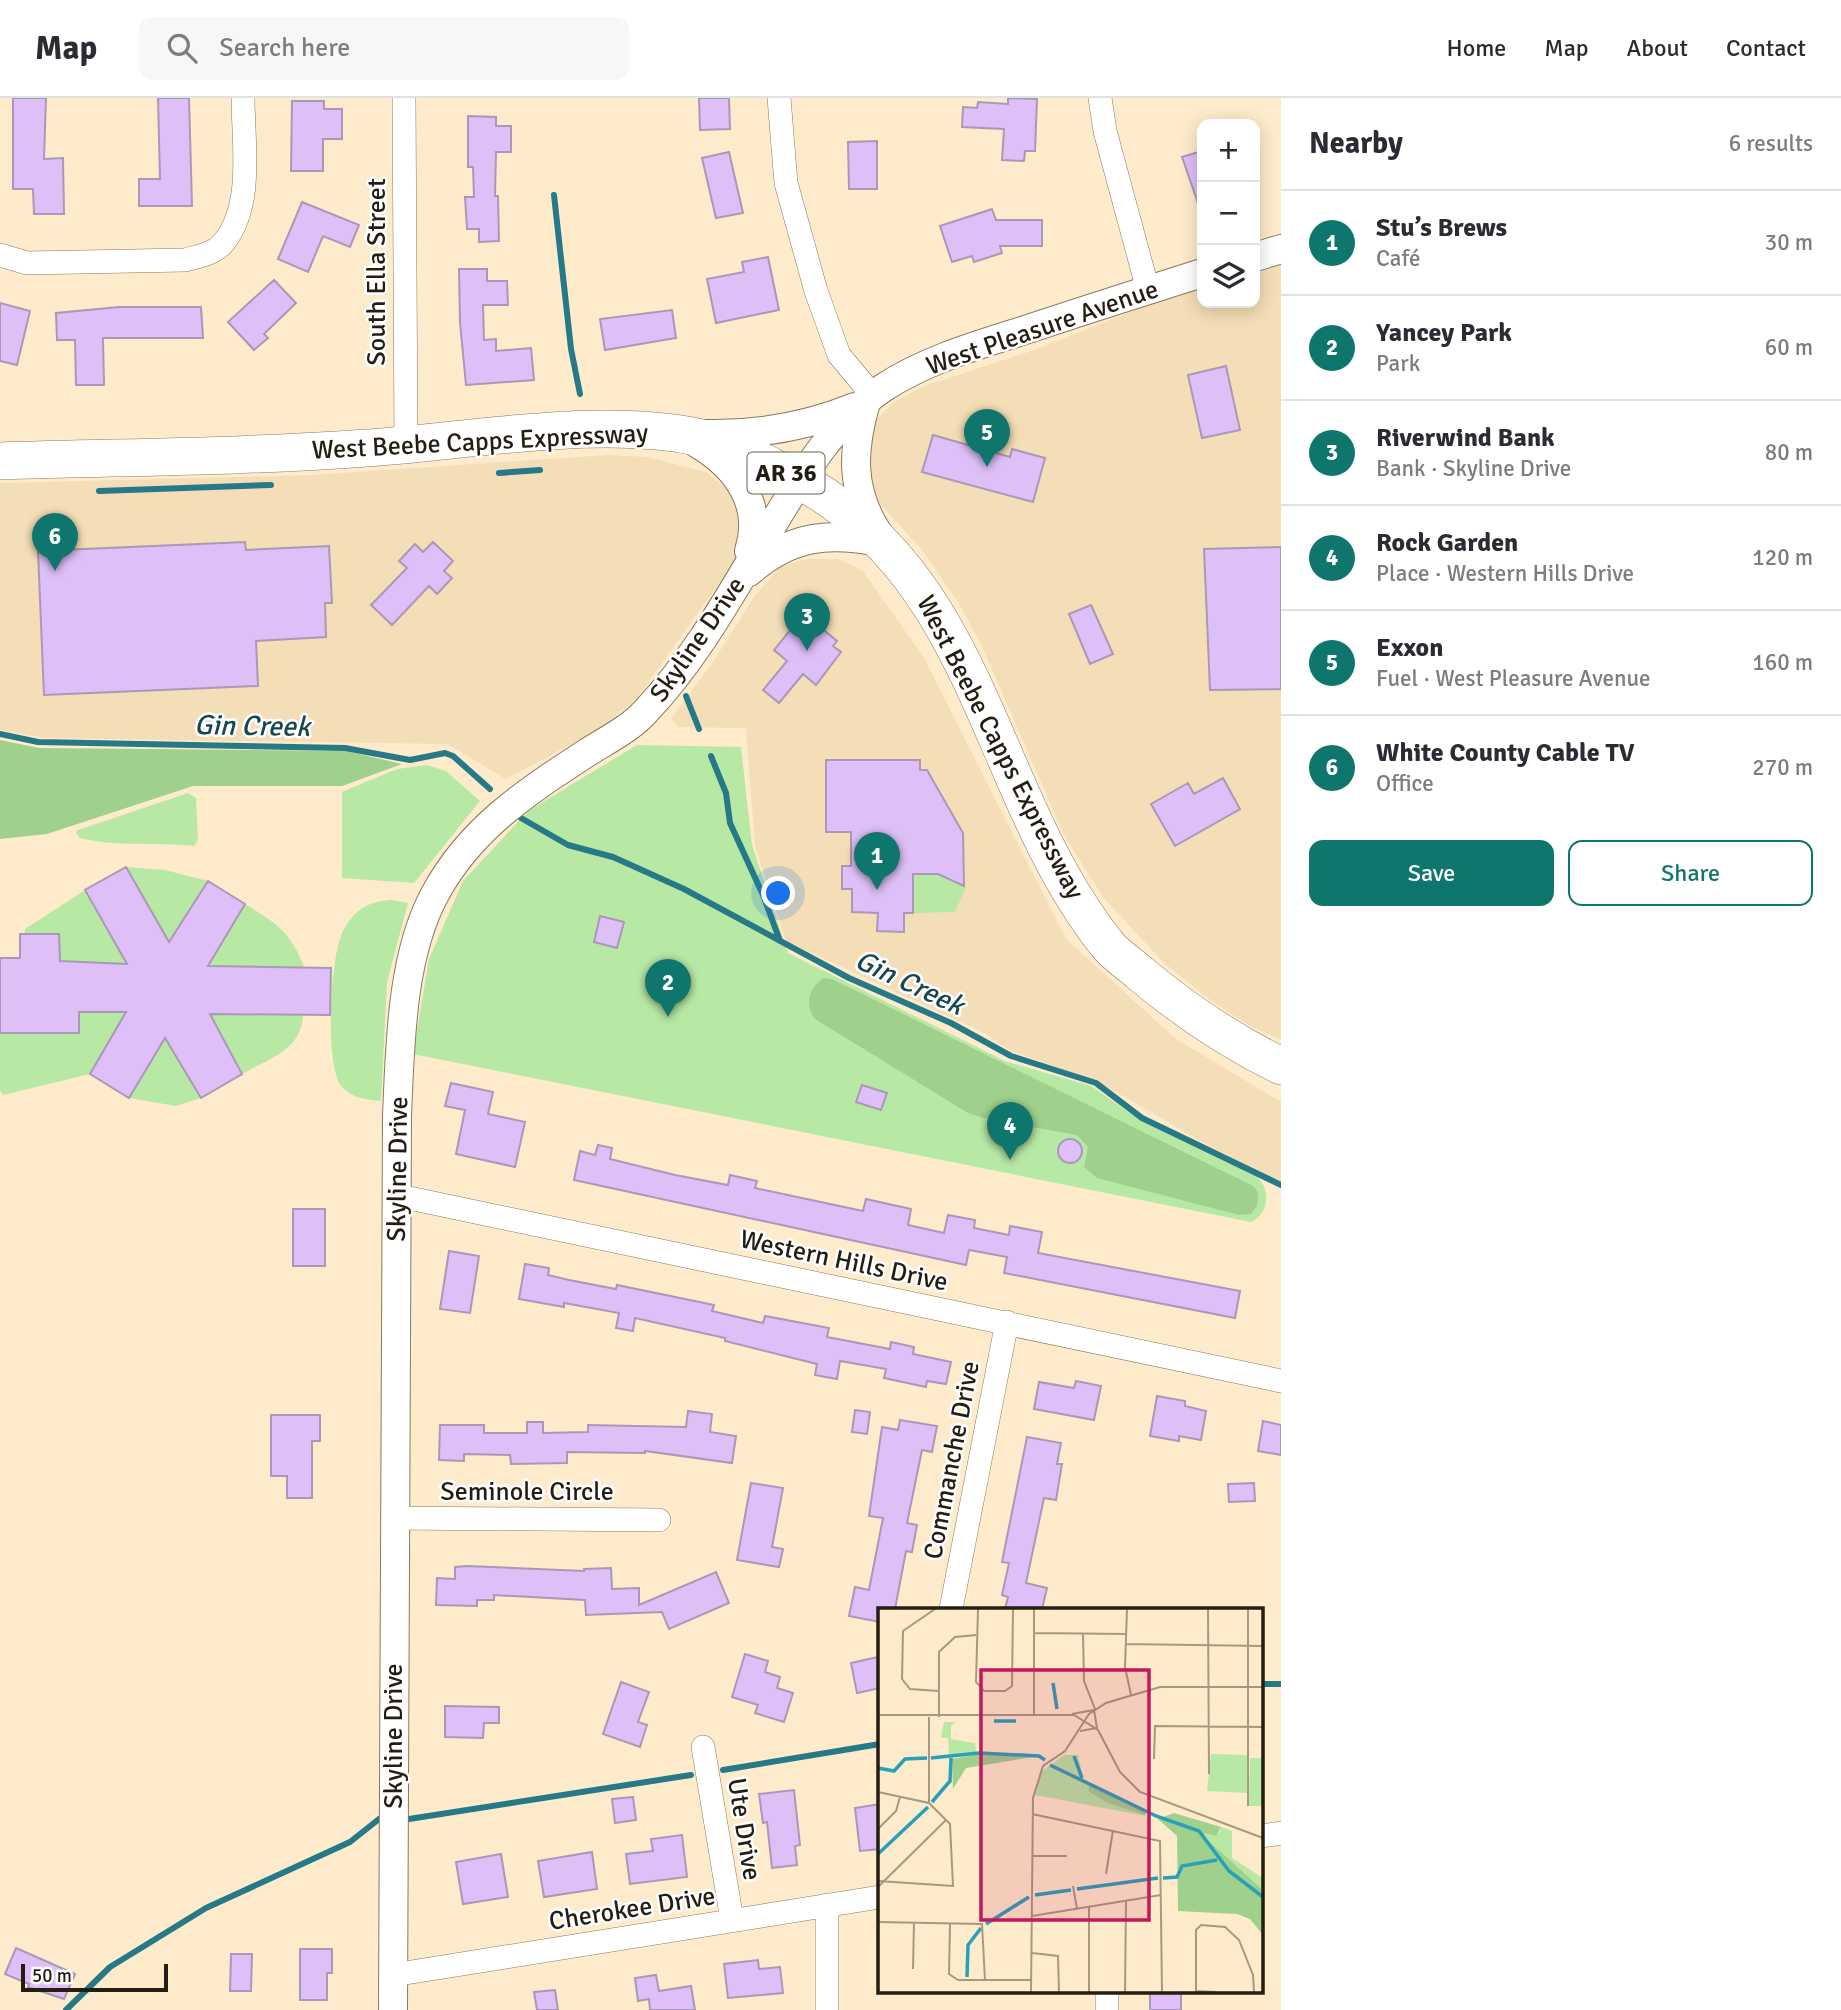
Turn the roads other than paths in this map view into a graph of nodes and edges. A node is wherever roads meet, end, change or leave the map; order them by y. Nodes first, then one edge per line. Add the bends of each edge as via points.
1 (243, 98) edge
2 (404, 98) edge
3 (779, 98) edge
4 (1100, 98) edge
5 (1281, 249) edge
6 (0, 255) edge
7 (1260, 255) edge
8 (1197, 275) edge
9 (1148, 290) junction
10 (869, 399) junction
11 (680, 434) junction
12 (406, 445) junction
13 (0, 461) edge
14 (799, 480) junction
15 (886, 544) junction
16 (737, 583) junction
17 (1281, 1066) edge
18 (395, 1195) junction
19 (1007, 1322) junction
20 (1281, 1381) edge
21 (394, 1518) junction
22 (659, 1520) dead end
23 (951, 1608) edge
24 (703, 1747) dead end
25 (878, 1897) edge
26 (827, 1905) junction
27 (732, 1920) junction
28 (393, 1975) junction
29 (393, 2010) edge
30 (827, 2010) edge

1 - 6 street via 243,193 237,221 223,244 208,254 185,260 27,263
2 - 12 street, South Ella Street
3 - 10 street via 786,183 816,292 839,355
4 - 9 street
5 - 7 street
8 - 9 street, West Pleasure Avenue
9 - 10 street, West Pleasure Avenue via 955,353 903,376
10 - 11 street via 821,419 775,430
10 - 14 street, West Pleasure Avenue
10 - 15 street via 857,438 854,474 866,510
11 - 12 main road, West Beebe Capps Expressway / AR 36 via 612,430
11 - 14 main road, West Beebe Capps Expressway / AR 36 via 740,451
11 - 16 street via 721,459 750,501 755,518 753,539
12 - 13 main road, West Beebe Capps Expressway / AR 36
14 - 15 main road, West Beebe Capps Expressway / AR 36
14 - 16 street, Skyline Drive
15 - 16 street via 844,537 806,539 768,556
15 - 17 main road, West Beebe Capps Expressway / AR 36 via 954,643 1063,879 1108,946 1216,1032
16 - 18 street, Skyline Drive via 672,682 643,715 503,809 476,835 434,894 414,953 403,1029
18 - 19 street, Western Hills Drive
18 - 21 street, Skyline Drive
19 - 20 street, Western Hills Drive
19 - 23 street, Commanche Drive
21 - 22 street, Seminole Circle
21 - 28 street, Skyline Drive
24 - 27 street, Ute Drive
25 - 26 street, Cherokee Drive
26 - 27 street, Cherokee Drive
26 - 30 street
27 - 28 street, Cherokee Drive
28 - 29 street, Skyline Drive

